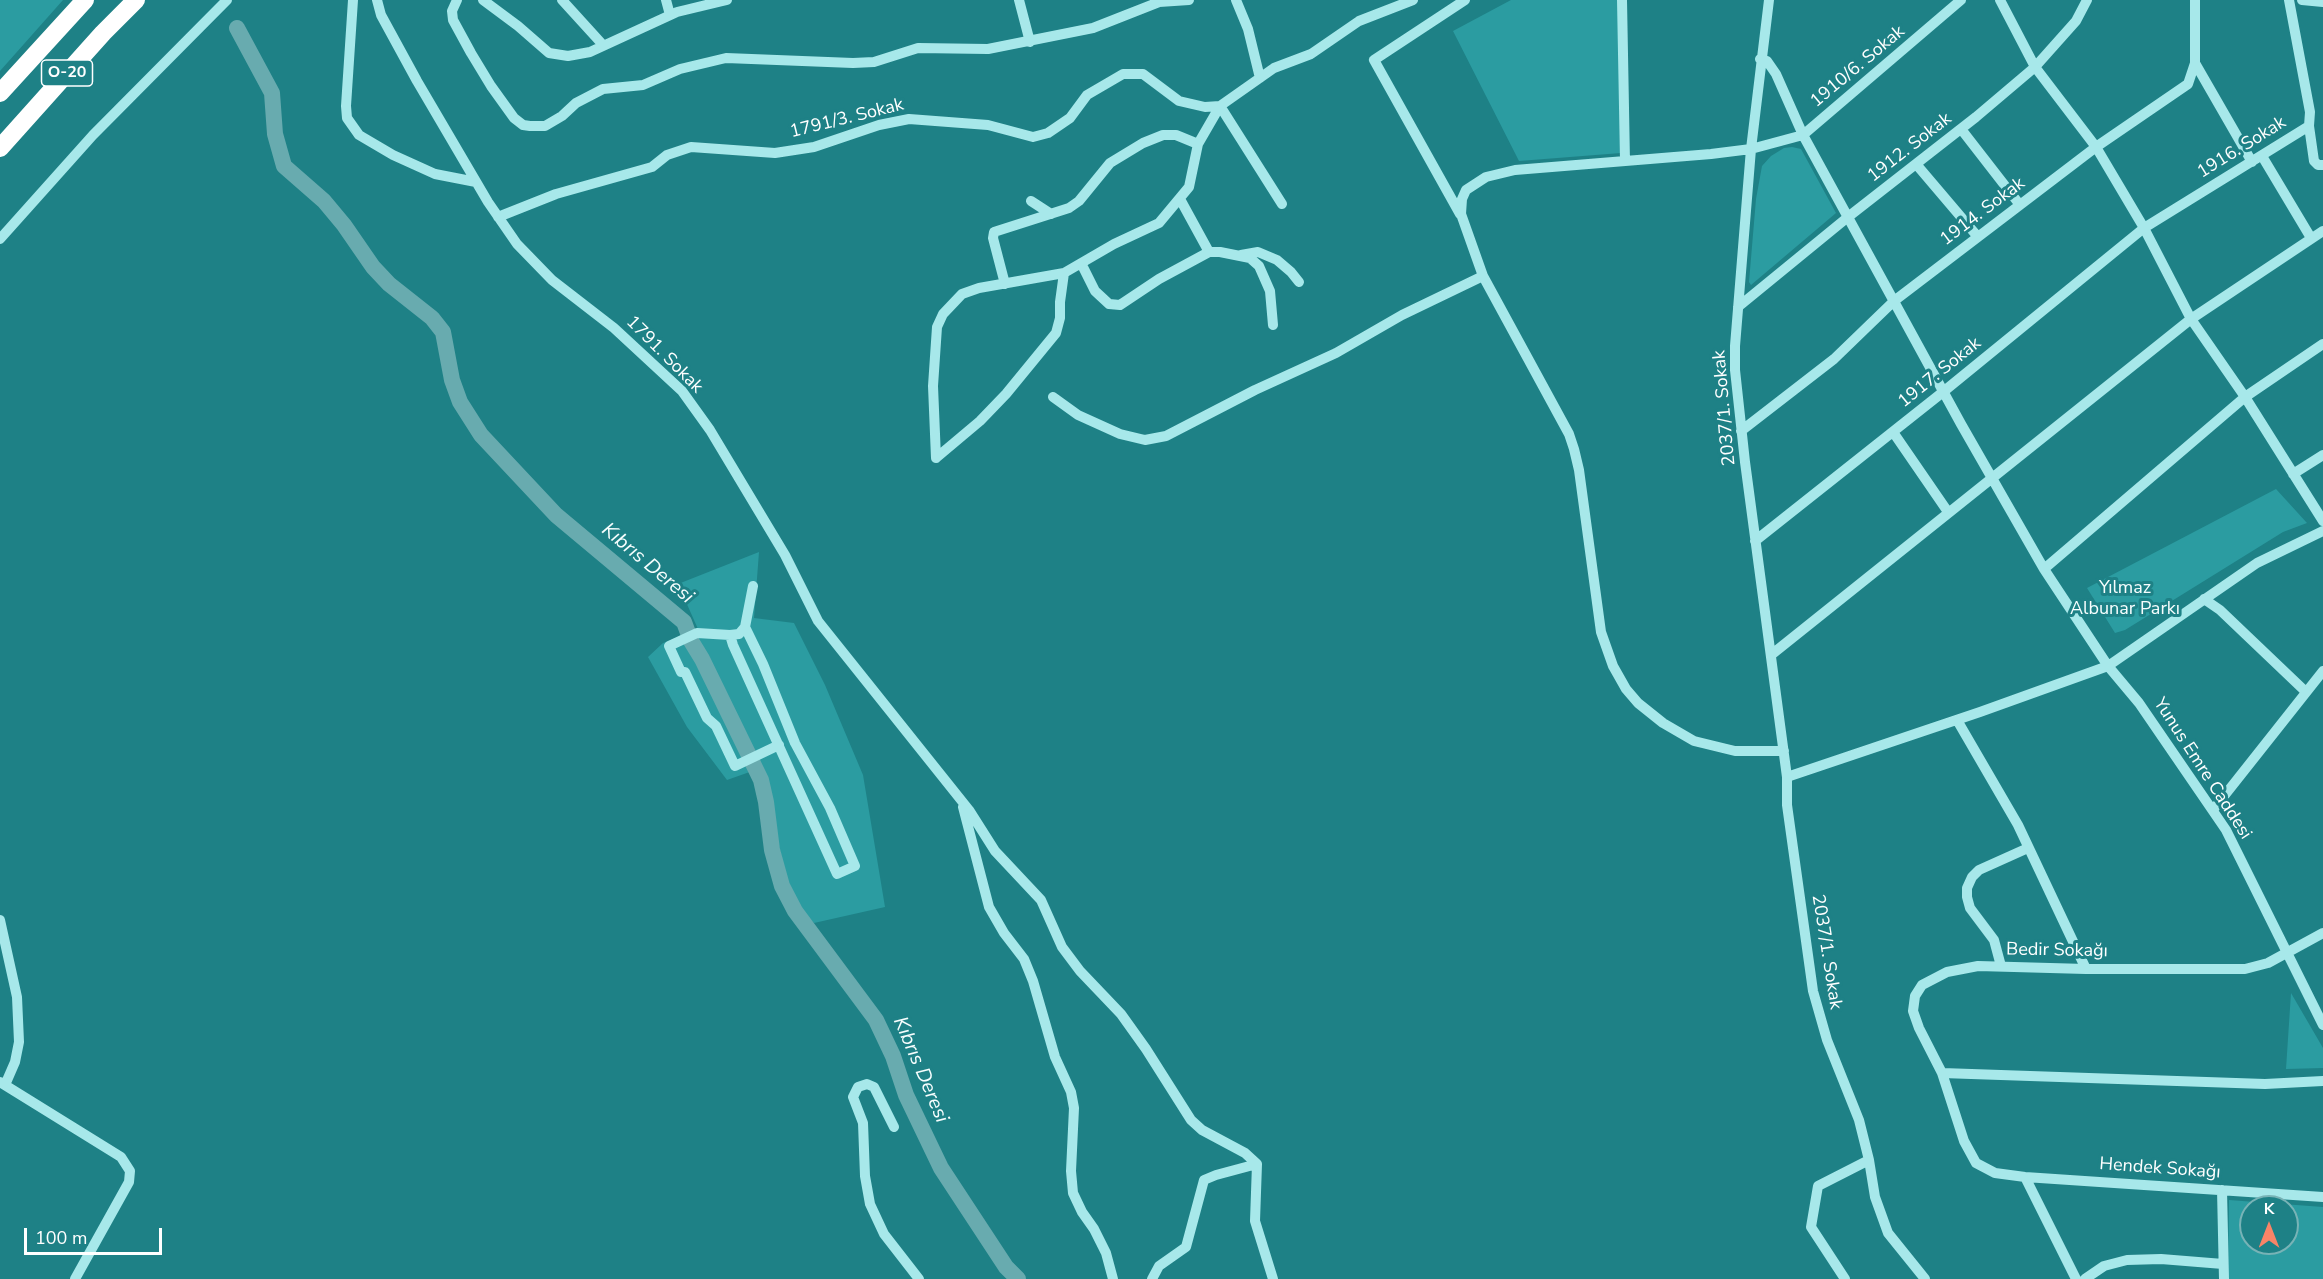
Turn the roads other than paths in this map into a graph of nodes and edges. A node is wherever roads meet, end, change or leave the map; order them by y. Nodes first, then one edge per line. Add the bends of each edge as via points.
1 (85, 0) edge
2 (136, 0) edge
3 (227, 0) edge
4 (353, 0) edge
5 (377, 0) edge
6 (457, 0) edge
7 (483, 0) edge
8 (562, 0) edge
9 (666, 0) edge
10 (727, 0) edge
11 (1019, 0) edge
12 (1189, 0) edge
13 (1236, 0) edge
14 (1413, 0) edge
15 (1465, 0) edge
16 (1622, 0) edge
17 (1768, 0) edge
18 (1962, 0) edge
19 (2000, 0) edge
20 (2087, 0) edge
21 (2195, 0) edge
22 (2289, 0) edge
23 (2302, 0) edge
24 (2323, 2) edge
25 (670, 15) junction
26 (1030, 42) junction
27 (603, 45) junction
28 (1760, 59) junction
29 (2195, 63) junction
30 (2035, 67) junction
31 (1260, 78) junction
32 (0, 93) edge
33 (1220, 106) junction
34 (2309, 126) junction
35 (1961, 129) junction
36 (1803, 135) junction
37 (1198, 144) junction
38 (2096, 147) junction
39 (0, 148) edge
40 (1751, 149) junction
41 (2257, 159) junction
42 (1625, 160) junction
43 (1916, 164) junction
44 (2323, 165) edge
45 (476, 182) junction
46 (1180, 199) junction
47 (1031, 201) dead end
48 (1282, 204) dead end
49 (2020, 205) junction
50 (1051, 214) junction
51 (1461, 214) junction
52 (498, 217) junction
53 (1848, 217) junction
54 (2145, 228) junction
55 (2323, 231) edge
56 (1978, 237) junction
57 (2311, 238) junction
58 (0, 239) edge
59 (1209, 252) junction
60 (1238, 255) junction
61 (1082, 265) junction
62 (1064, 273) junction
63 (1483, 276) junction
64 (1299, 282) dead end
65 (1005, 284) junction
66 (1894, 301) junction
67 (1738, 307) junction
68 (2192, 319) junction
69 (1273, 325) dead end
70 (2323, 344) edge
71 (1943, 392) junction
72 (1053, 397) dead end
73 (2245, 397) junction
74 (1741, 431) junction
75 (1893, 432) junction
76 (2323, 455) edge
77 (2293, 474) junction
78 (1992, 477) junction
79 (1948, 512) junction
80 (2323, 521) edge
81 (2323, 531) edge
82 (1755, 541) junction
83 (2044, 569) junction
84 (753, 586) dead end
85 (2204, 599) junction
86 (745, 627) junction
87 (730, 634) junction
88 (1771, 655) junction
89 (2108, 666) junction
90 (2323, 671) edge
91 (2306, 692) junction
92 (1957, 720) junction
93 (779, 745) junction
94 (1784, 751) junction
95 (1787, 777) junction
96 (962, 803) junction
97 (2213, 810) junction
98 (2028, 848) junction
99 (0, 920) edge
100 (2323, 933) edge
101 (2289, 952) junction
102 (2001, 966) junction
103 (2086, 969) junction
104 (2323, 1025) edge
105 (1942, 1072) junction
106 (2323, 1081) edge
107 (3, 1083) edge
108 (894, 1127) dead end
109 (1869, 1160) junction
110 (1257, 1164) junction
111 (1995, 1173) joint
112 (2025, 1178) junction
113 (2222, 1190) junction
114 (2323, 1197) edge
115 (2223, 1264) junction
116 (1844, 1278) edge
117 (75, 1279) edge
118 (919, 1279) edge
119 (1113, 1279) edge
120 (1152, 1279) edge
121 (1273, 1279) edge
122 (1925, 1279) edge
123 (2076, 1279) edge
124 (2085, 1279) edge
125 (2224, 1279) edge

1 - 32 highway, O-20
2 - 39 highway, O-20
3 - 58 street via 93,135
4 - 45 street via 347,118 359,135 393,154 435,174
5 - 45 street, 1791. Sokak via 381,15
6 - 26 street via 453,20 471,53 514,118 530,126 545,126 603,89 643,85 680,69 726,58 874,62 918,48 988,49
7 - 27 street via 549,53 568,56
8 - 27 street
9 - 25 street
10 - 25 street
11 - 26 street
12 - 26 street via 1159,2 1093,28
13 - 31 street
14 - 31 street via 1359,21 1311,54 1274,68
15 - 51 street via 1374,60
16 - 42 street
17 - 28 street, 2037/1. Sokak
18 - 36 street, 1910/6. Sokak
19 - 30 street
20 - 30 street, 1912. Sokak via 2076,21
21 - 29 street, 1914. Sokak
22 - 34 street, 1916. Sokak via 2310,112
23 - 24 street
25 - 27 street
28 - 36 street, Yunus Emre Caddesi via 1767,61 1776,74
28 - 40 street, 2037/1. Sokak
29 - 38 street, 1914. Sokak via 2188,84
29 - 41 street
30 - 35 street, 1912. Sokak
30 - 38 street
31 - 33 street
33 - 37 street
33 - 48 street
33 - 52 street, 1791/3. Sokak via 1179,101 1143,74 1123,74 1087,95 1070,118 1048,133 1033,137 988,125 909,119 814,147 775,153 691,147 667,155 652,167 556,194
34 - 41 street, 1916. Sokak
34 - 44 street via 2314,160
35 - 43 street, 1912. Sokak
35 - 49 street
36 - 40 street
36 - 53 street, Yunus Emre Caddesi
37 - 46 street via 1189,187
37 - 50 street via 1176,135 1163,135 1143,143 1110,163 1079,201
38 - 49 street, 1914. Sokak
38 - 54 street
40 - 42 street
40 - 67 street, 2037/1. Sokak
41 - 54 street, 1916. Sokak
41 - 57 street
42 - 51 street via 1499,172 1466,190
43 - 53 street, 1912. Sokak
43 - 56 street
45 - 52 street, 1791. Sokak
46 - 59 street
46 - 61 street via 1159,223 1114,244
47 - 50 street
49 - 56 street, 1914. Sokak
50 - 65 street via 994,232
51 - 63 street
52 - 96 street, 1791. Sokak via 517,244 552,280 614,328 682,391 785,555 818,621
53 - 66 street, Yunus Emre Caddesi
53 - 67 street, 1912. Sokak
54 - 68 street
54 - 71 street, 1917. Sokak
55 - 57 street
56 - 66 street, 1914. Sokak
57 - 68 street
59 - 60 street
59 - 61 street via 1120,305 1109,304 1095,291
60 - 64 street via 1258,252 1277,260
60 - 69 street via 1259,266 1270,291
61 - 62 street
62 - 65 street
62 - 65 street via 1056,333 1006,394 936,458 933,386 937,327 943,314 962,294
63 - 72 street via 1166,436 1145,440 1120,434 1078,415
63 - 94 street via 1575,449 1600,632 1626,689 1663,723 1694,741 1735,751
66 - 71 street, Yunus Emre Caddesi
66 - 74 street, 1914. Sokak via 1834,359
67 - 74 street, 2037/1. Sokak via 1735,370
68 - 73 street
68 - 78 street
70 - 73 street
71 - 75 street, 1917. Sokak
71 - 78 street, Yunus Emre Caddesi
73 - 77 street
73 - 83 street
74 - 82 street, 2037/1. Sokak
75 - 79 street
75 - 82 street, 1917. Sokak
76 - 77 street
77 - 80 street
78 - 79 street
78 - 83 street, Yunus Emre Caddesi
79 - 88 street
81 - 85 street via 2257,563
82 - 88 street, 2037/1. Sokak
83 - 89 street, Yunus Emre Caddesi
84 - 86 street
85 - 89 street
85 - 91 street
86 - 87 street via 739,634
86 - 93 street via 795,743 855,866 837,874
87 - 93 street
87 - 93 street via 689,637 669,646 735,766
88 - 94 street, 2037/1. Sokak
89 - 92 street
89 - 97 street, Yunus Emre Caddesi via 2139,703
90 - 91 street
91 - 97 street
92 - 95 street
92 - 98 street
94 - 95 street, 2037/1. Sokak
95 - 109 street, 2037/1. Sokak via 1787,805 1813,991 1827,1040 1860,1120
96 - 110 street, 1791. Sokak via 996,851 1041,900 1062,947 1120,1014 1191,1120
96 - 119 street via 988,907 1024,959 1055,1057 1071,1092 1073,1192 1106,1252
97 - 101 street, Yunus Emre Caddesi
98 - 102 street via 1979,870 1967,888 1970,908 1994,940
98 - 103 street
99 - 107 street via 17,997 19,1042 15,1062
100 - 101 street, Bedir Sokağı
101 - 103 street, Bedir Sokağı via 2245,969
101 - 104 street, Yunus Emre Caddesi
102 - 103 street, Bedir Sokağı
102 - 105 street, Bedir Sokağı via 1947,972 1922,985 1915,996 1913,1011 1918,1028
105 - 106 street via 2265,1084
105 - 111 street, Bedir Sokağı via 1964,1141 1976,1163
107 - 117 street via 122,1157 130,1171 129,1182
108 - 118 street via 874,1087 858,1087 853,1097 863,1123 870,1204 884,1234
109 - 116 street via 1818,1186 1811,1227
109 - 122 street, 2037/1. Sokak via 1875,1197 1888,1233
110 - 120 street via 1204,1180 1186,1248 1159,1266
110 - 121 street via 1255,1221
111 - 112 street, Hendek Sokağı
112 - 113 street, Hendek Sokağı
112 - 123 street
113 - 114 street, Hendek Sokağı
113 - 115 street
115 - 124 street via 2127,1260 2104,1266
115 - 125 street

